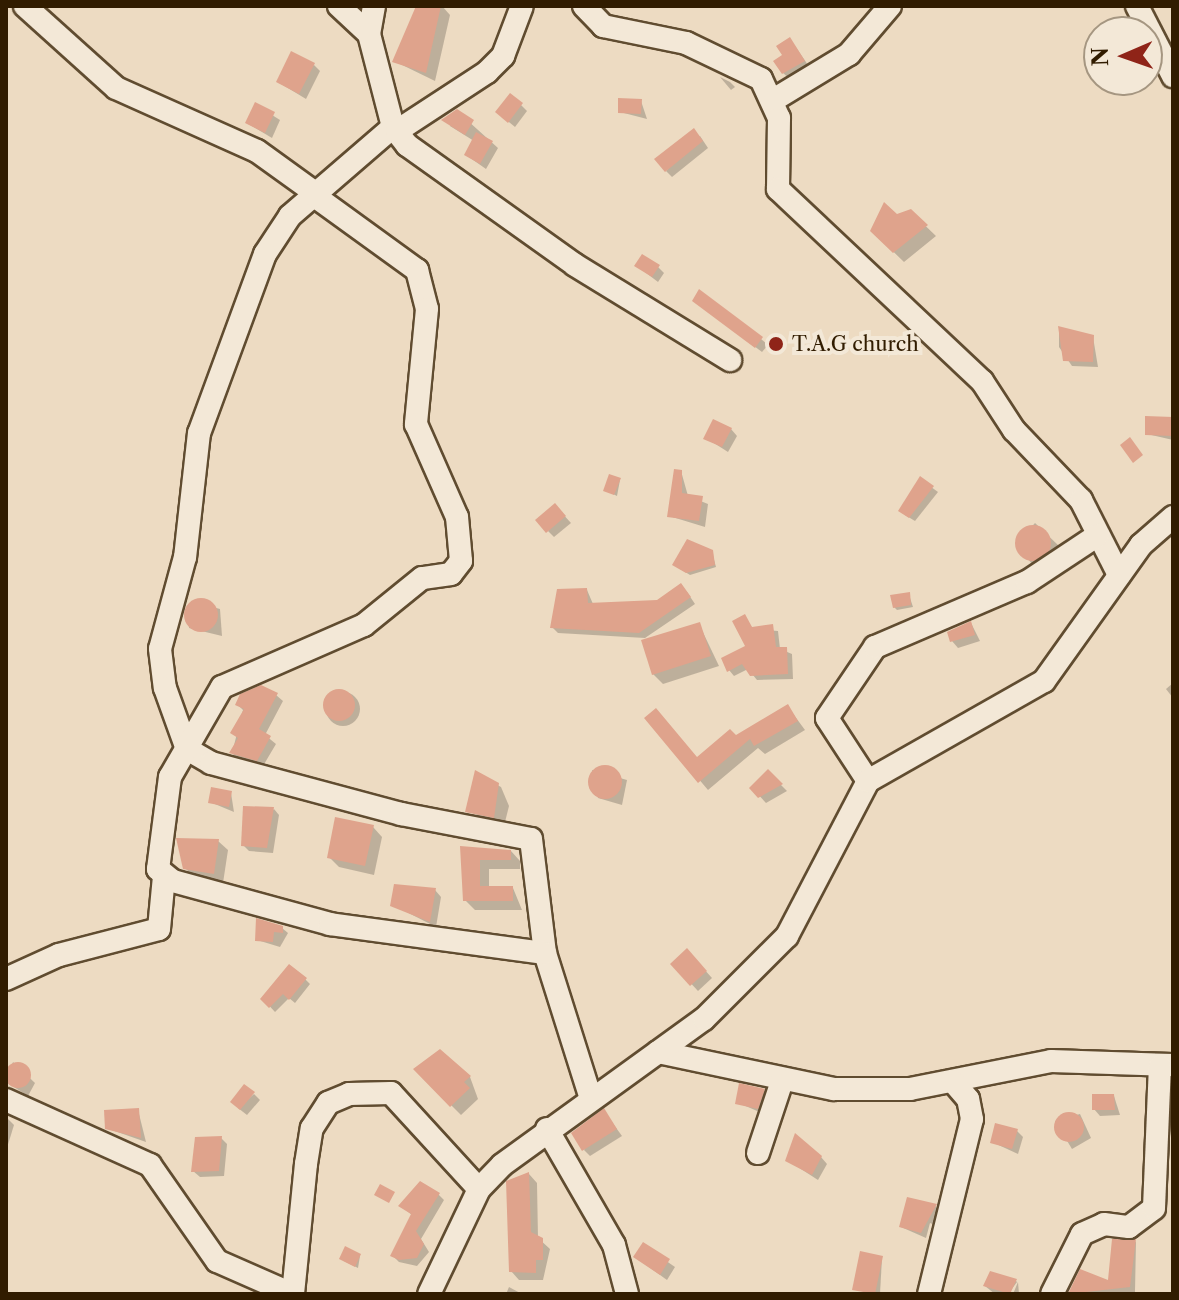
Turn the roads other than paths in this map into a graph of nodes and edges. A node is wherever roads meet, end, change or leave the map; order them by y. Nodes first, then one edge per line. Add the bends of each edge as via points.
1 (25, 6) edge
2 (339, 6) edge
3 (374, 6) edge
4 (522, 6) edge
5 (584, 6) edge
6 (890, 6) edge
7 (1137, 6) edge
8 (369, 34) junction
9 (1173, 76) edge
10 (775, 99) junction
11 (395, 129) junction
12 (317, 196) junction
13 (730, 360) dead end
14 (1173, 517) edge
15 (1098, 535) junction
16 (1119, 575) junction
17 (187, 749) junction
18 (868, 781) junction
19 (164, 876) junction
20 (545, 953) junction
21 (6, 979) edge
22 (658, 1052) junction
23 (1166, 1065) edge
24 (782, 1081) junction
25 (953, 1082) junction
26 (590, 1096) junction
27 (6, 1100) edge
28 (547, 1129) junction
29 (758, 1153) dead end
30 (479, 1189) junction
31 (293, 1294) edge
32 (429, 1294) edge
33 (627, 1294) edge
34 (929, 1294) edge
35 (1052, 1294) edge

1 - 12 street via 116,88 257,151
2 - 8 street
3 - 8 street
4 - 11 street via 503,56 487,72
5 - 10 street via 603,26 732,61 761,79
6 - 10 street via 849,54
7 - 9 street
8 - 11 street
10 - 15 street via 778,189 982,381 1014,430 1081,500
11 - 12 street
11 - 13 street via 428,165
12 - 17 street via 275,235 206,404 185,557 160,649
12 - 17 street via 417,270 427,309 416,424 457,517 461,561 451,574 422,578 364,625 222,687
14 - 16 street
15 - 16 street
15 - 18 street via 1027,582 875,647 827,718
16 - 18 street via 1044,681
17 - 19 street via 162,804 157,858
17 - 20 street via 211,763 401,814 524,834 531,839
18 - 22 street via 787,936
19 - 20 street via 330,924
19 - 21 street via 159,929 59,955
20 - 26 street
22 - 24 street
22 - 26 street
23 - 25 street via 1051,1061
23 - 35 street via 1154,1208 1129,1227 1104,1224 1082,1234
24 - 25 street via 834,1089
24 - 29 street
25 - 34 street via 968,1099 972,1119
26 - 28 street
27 - 31 street via 150,1165 217,1261
28 - 30 street
28 - 33 street via 614,1245
30 - 31 street via 391,1093 349,1094 328,1103 312,1128
30 - 32 street

